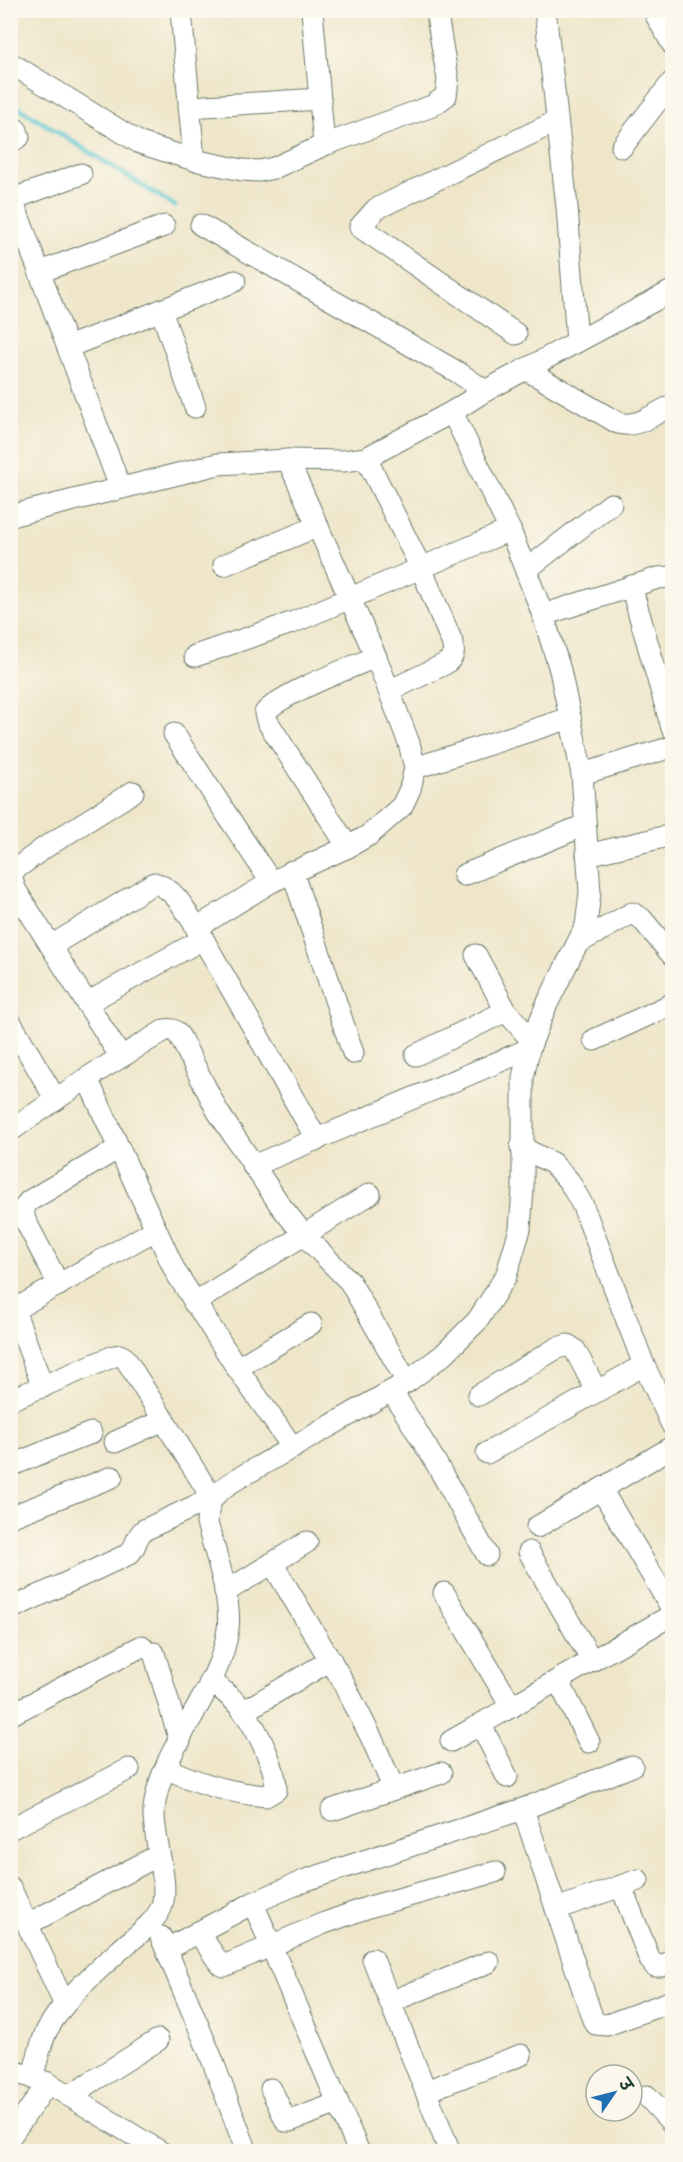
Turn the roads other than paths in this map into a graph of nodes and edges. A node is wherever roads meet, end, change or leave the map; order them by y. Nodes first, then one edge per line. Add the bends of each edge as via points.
1 (181, 10) edge
2 (312, 10) edge
3 (436, 10) edge
4 (545, 10) edge
5 (653, 10) edge
6 (672, 44) edge
7 (10, 63) edge
8 (672, 82) edge
9 (320, 99) junction
10 (189, 107) junction
11 (557, 121) junction
12 (10, 125) edge
13 (10, 142) edge
14 (324, 145) junction
15 (622, 147) dead end
16 (194, 160) junction
17 (81, 174) dead end
18 (11, 200) edge
19 (201, 225) dead end
20 (164, 226) dead end
21 (40, 272) junction
22 (235, 281) dead end
23 (672, 291) edge
24 (162, 310) junction
25 (516, 334) dead end
26 (577, 342) junction
27 (68, 347) junction
28 (525, 369) junction
29 (485, 391) junction
30 (195, 407) dead end
31 (667, 408) dead end
32 (452, 412) junction
33 (366, 458) junction
34 (288, 460) junction
35 (120, 488) junction
36 (611, 504) dead end
37 (10, 516) edge
38 (318, 526) junction
39 (510, 530) junction
40 (224, 566) dead end
41 (421, 568) junction
42 (526, 570) junction
43 (672, 577) edge
44 (631, 586) junction
45 (350, 599) junction
46 (543, 615) junction
47 (195, 656) dead end
48 (375, 657) junction
49 (389, 691) junction
50 (570, 718) junction
51 (672, 728) edge
52 (174, 734) dead end
53 (672, 747) edge
54 (415, 768) junction
55 (582, 774) junction
56 (133, 792) dead end
57 (585, 825) junction
58 (672, 835) edge
59 (348, 847) junction
60 (587, 855) junction
61 (292, 871) junction
62 (464, 875) dead end
63 (271, 882) junction
64 (200, 933) junction
65 (578, 943) junction
66 (51, 946) junction
67 (476, 955) dead end
68 (672, 955) edge
69 (87, 1003) junction
70 (672, 1004) edge
71 (506, 1011) junction
72 (10, 1021) edge
73 (594, 1040) dead end
74 (531, 1045) junction
75 (353, 1053) dead end
76 (416, 1055) dead end
77 (120, 1056) junction
78 (87, 1078) junction
79 (56, 1100) junction
80 (10, 1131) edge
81 (317, 1140) junction
82 (521, 1147) junction
83 (119, 1148) junction
84 (253, 1166) junction
85 (370, 1194) dead end
86 (155, 1230) junction
87 (304, 1235) junction
88 (59, 1285) junction
89 (194, 1303) junction
90 (12, 1311) edge
91 (311, 1324) dead end
92 (19, 1351) edge
93 (644, 1365) junction
94 (237, 1368) junction
95 (399, 1386) junction
96 (43, 1387) junction
97 (596, 1390) junction
98 (479, 1395) dead end
99 (10, 1400) edge
100 (164, 1420) junction
101 (672, 1425) edge
102 (91, 1433) dead end
103 (115, 1442) dead end
104 (672, 1447) edge
105 (293, 1448) junction
106 (487, 1453) dead end
107 (10, 1466) edge
108 (112, 1477) dead end
109 (601, 1489) junction
110 (212, 1498) junction
111 (10, 1517) edge
112 (537, 1527) dead end
113 (308, 1542) dead end
114 (529, 1552) dead end
115 (487, 1555) dead end
116 (272, 1563) junction
117 (225, 1592) junction
118 (444, 1593) dead end
119 (10, 1609) edge
120 (672, 1609) edge
121 (672, 1615) edge
122 (331, 1660) junction
123 (592, 1661) junction
124 (210, 1680) junction
125 (558, 1680) junction
126 (512, 1707) junction
127 (244, 1711) junction
128 (10, 1715) edge
129 (481, 1725) junction
130 (180, 1741) junction
131 (452, 1741) dead end
132 (590, 1742) dead end
133 (632, 1766) dead end
134 (166, 1768) junction
135 (129, 1769) dead end
136 (441, 1773) dead end
137 (507, 1777) dead end
138 (394, 1789) junction
139 (524, 1809) junction
140 (332, 1810) dead end
141 (10, 1829) edge
142 (159, 1855) junction
143 (495, 1872) dead end
144 (10, 1887) edge
145 (253, 1904) junction
146 (556, 1909) junction
147 (152, 1920) junction
148 (28, 1924) junction
149 (198, 1932) junction
150 (272, 1945) junction
151 (167, 1949) junction
152 (373, 1959) dead end
153 (672, 1961) edge
154 (489, 1962) dead end
155 (672, 2001) edge
156 (390, 2002) junction
157 (64, 2003) junction
158 (158, 2040) dead end
159 (522, 2055) dead end
160 (10, 2070) edge
161 (40, 2080) junction
162 (271, 2089) dead end
163 (426, 2091) junction
164 (69, 2096) junction
165 (647, 2097) dead end
166 (338, 2103) junction
167 (672, 2123) edge
168 (10, 2137) edge
169 (161, 2151) edge
170 (247, 2151) edge
171 (358, 2151) edge
172 (450, 2151) edge

1 - 10 street
2 - 9 street
3 - 14 street via 448,80 446,96 432,106
4 - 11 street
5 - 6 street
7 - 16 street via 140,143
8 - 15 street
9 - 10 street
9 - 14 street
10 - 16 street
11 - 25 street via 376,209 360,227
11 - 26 street
12 - 13 street via 19,137
14 - 16 street via 259,171
17 - 18 street
18 - 21 street
19 - 29 street
20 - 21 street
21 - 27 street
22 - 24 street
23 - 26 street
24 - 27 street
24 - 30 street
26 - 28 street
27 - 35 street
28 - 29 street
28 - 31 street via 628,426
29 - 32 street
32 - 33 street
32 - 39 street
33 - 34 street
33 - 41 street
34 - 35 street via 219,464
34 - 38 street
35 - 37 street
36 - 42 street
38 - 40 street
38 - 45 street
39 - 41 street
39 - 42 street
41 - 45 street
41 - 49 street via 455,652 445,664
42 - 46 street
43 - 44 street
44 - 46 street
44 - 51 street
45 - 47 street
45 - 48 street
46 - 50 street
48 - 49 street
48 - 59 street via 307,687 265,713
49 - 54 street
50 - 54 street
50 - 55 street
52 - 63 street
53 - 55 street
54 - 59 street via 402,806 369,835
55 - 57 street
56 - 66 street via 44,848 11,876
57 - 60 street
57 - 62 street
58 - 60 street
59 - 61 street
60 - 65 street via 590,892 586,926
61 - 63 street
61 - 75 street
63 - 64 street
64 - 66 street via 171,892 154,883
64 - 69 street
64 - 81 street
65 - 68 street via 632,913 641,918
65 - 74 street
66 - 69 street
67 - 71 street
69 - 77 street
70 - 73 street
71 - 74 street
71 - 76 street
72 - 79 street
74 - 81 street
74 - 82 street via 523,1078
77 - 78 street
77 - 84 street via 165,1030 176,1031 218,1112
78 - 79 street
78 - 83 street
79 - 80 street
81 - 84 street
82 - 93 street via 552,1162 569,1181 583,1206
82 - 95 street via 520,1229 506,1276 478,1320 443,1355
83 - 86 street
83 - 88 street via 25,1206 26,1220
84 - 87 street
85 - 87 street
86 - 88 street
86 - 89 street
87 - 89 street
87 - 95 street via 350,1282
88 - 90 street
89 - 94 street
90 - 92 street
91 - 94 street
92 - 96 street
93 - 97 street
93 - 101 street
94 - 105 street
95 - 105 street
95 - 115 street
96 - 99 street
96 - 100 street via 120,1355 131,1365
97 - 98 street via 568,1345
97 - 106 street
100 - 103 street
100 - 110 street
102 - 107 street
104 - 109 street
105 - 110 street via 222,1488
108 - 111 street
109 - 112 street
109 - 120 street
110 - 117 street via 207,1523
110 - 119 street via 144,1530 129,1554
113 - 116 street
114 - 123 street
116 - 117 street
116 - 122 street
117 - 124 street via 228,1627 223,1654
118 - 126 street
121 - 123 street
122 - 127 street
122 - 138 street
123 - 125 street
124 - 127 street
124 - 130 street
125 - 126 street
125 - 132 street
126 - 129 street
127 - 134 street via 274,1776 276,1790 271,1794 239,1794 214,1788
128 - 130 street via 148,1649
129 - 131 street
129 - 137 street
130 - 134 street
133 - 139 street
134 - 142 street via 154,1809
135 - 141 street
136 - 138 street
138 - 140 street
139 - 145 street via 306,1880
139 - 146 street
142 - 147 street via 164,1891 161,1907
142 - 148 street
143 - 150 street via 369,1907
144 - 148 street
145 - 149 street
145 - 150 street
146 - 153 street via 629,1883 650,1960 655,1966
146 - 155 street via 596,2025 607,2025
147 - 151 street
147 - 157 street
148 - 157 street
149 - 150 street via 224,1966
149 - 151 street
150 - 166 street
151 - 170 street
152 - 156 street
154 - 156 street
156 - 163 street
157 - 161 street via 46,2032
158 - 164 street
159 - 163 street
160 - 161 street
161 - 164 street
161 - 168 street
162 - 166 street via 286,2121
163 - 172 street
164 - 169 street
165 - 167 street
166 - 171 street

